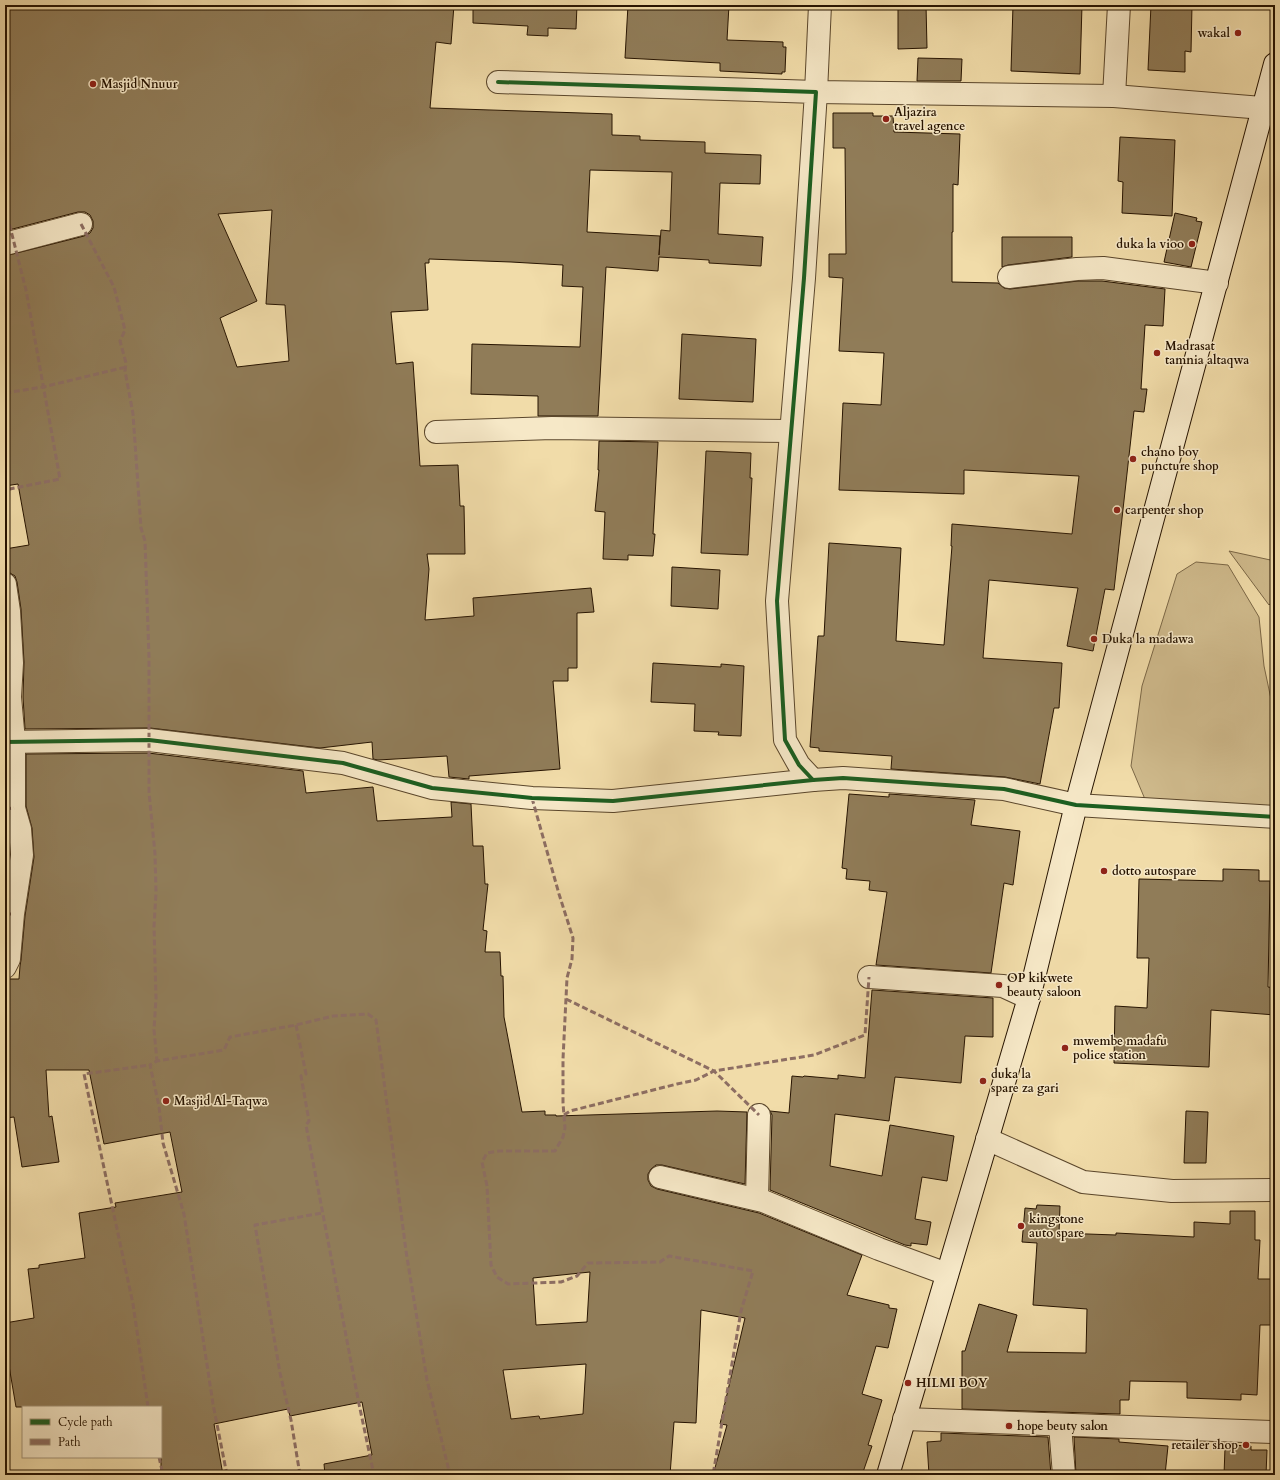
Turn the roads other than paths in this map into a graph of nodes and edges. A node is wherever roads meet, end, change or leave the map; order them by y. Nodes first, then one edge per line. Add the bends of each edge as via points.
1 (820, 5) edge
2 (1119, 5) edge
3 (1275, 64) edge
4 (498, 82) dead end
5 (816, 92) junction
6 (1114, 96) junction
7 (1269, 108) edge
8 (81, 224) dead end
9 (5, 244) edge
10 (1009, 276) dead end
11 (1217, 282) junction
12 (791, 431) junction
13 (436, 432) dead end
14 (5, 584) edge
15 (9, 741) edge
16 (813, 780) junction
17 (1076, 804) junction
18 (1275, 817) edge
19 (5, 967) edge
20 (869, 976) dead end
21 (1029, 998) junction
22 (759, 1115) dead end
23 (988, 1139) junction
24 (660, 1177) dead end
25 (1275, 1190) edge
26 (757, 1199) junction
27 (947, 1274) junction
28 (904, 1419) junction
29 (1060, 1425) junction
30 (1275, 1432) edge
31 (888, 1475) edge
32 (1064, 1475) edge

1 - 5 street
2 - 6 street
3 - 7 street
4 - 5 street
5 - 6 street
5 - 12 street
6 - 7 street
7 - 11 street
8 - 9 street
10 - 11 street via 1103,268
11 - 17 street
12 - 13 street via 552,428
12 - 16 street via 777,601 785,740 799,765
14 - 15 street via 12,663
15 - 16 street via 149,740 180,743 344,763 432,788 532,798 613,800
15 - 19 street via 14,808 20,829 22,855 9,959
16 - 17 street via 843,778 1004,789
17 - 18 street
17 - 21 street
20 - 21 street via 1002,986
21 - 23 street
22 - 26 street
23 - 25 street via 1083,1182 1172,1191
23 - 27 street
24 - 26 street
26 - 27 street
27 - 28 street
28 - 29 street
28 - 31 street
29 - 30 street
29 - 32 street

